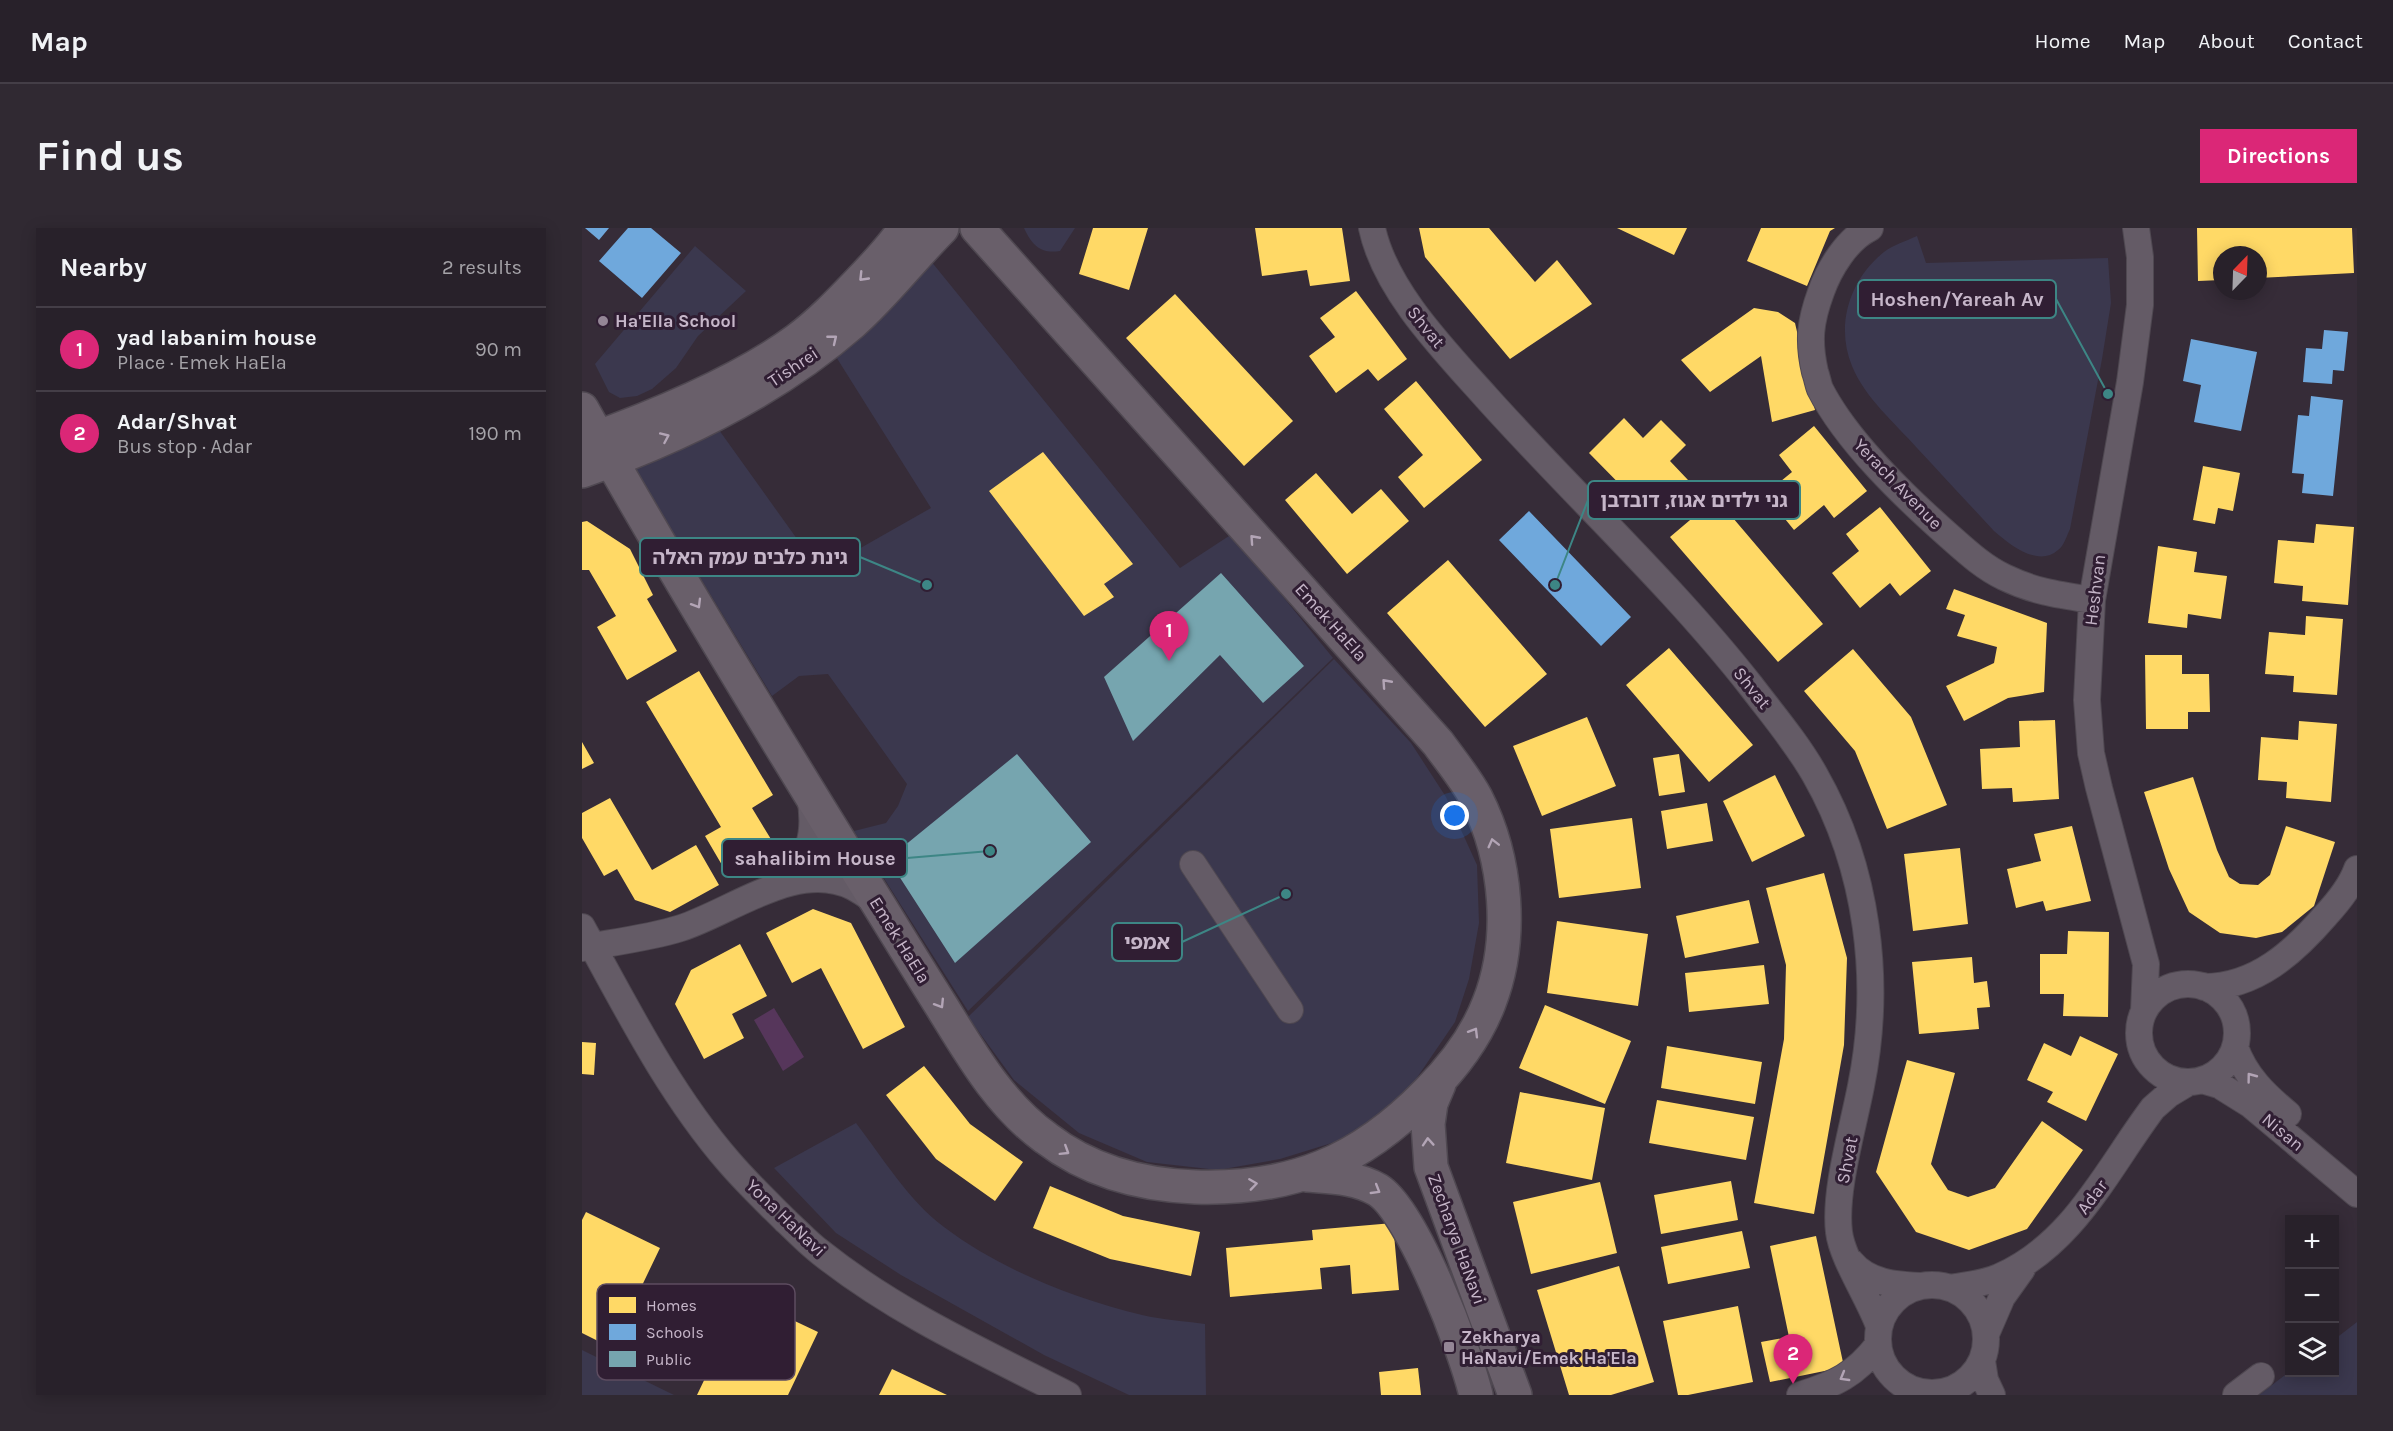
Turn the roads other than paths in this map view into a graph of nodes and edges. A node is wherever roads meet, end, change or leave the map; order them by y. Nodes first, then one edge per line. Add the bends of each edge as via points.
1 (905, 228) edge
2 (942, 228) edge
3 (976, 228) edge
4 (1372, 228) edge
5 (1870, 228) edge
6 (2136, 228) edge
7 (582, 409) edge
8 (591, 458) edge
9 (2092, 600) junction
10 (810, 794) junction
11 (1193, 864) dead end
12 (2357, 869) edge
13 (778, 885) junction
14 (878, 903) junction
15 (586, 940) edge
16 (2142, 948) junction
17 (2269, 968) junction
18 (2194, 986) junction
19 (1290, 1010) dead end
20 (2144, 1011) junction
21 (2236, 1038) junction
22 (2147, 1060) junction
23 (1441, 1080) junction
24 (2196, 1081) junction
25 (2142, 1123) junction
26 (2357, 1172) edge
27 (1299, 1175) junction
28 (2357, 1194) edge
29 (1846, 1254) junction
30 (2030, 1259) junction
31 (1921, 1286) junction
32 (1950, 1288) junction
33 (1986, 1334) junction
34 (1879, 1335) junction
35 (1983, 1360) junction
36 (2261, 1376) dead end
37 (1935, 1393) edge
38 (1068, 1395) edge
39 (1476, 1395) edge
40 (1515, 1395) edge
41 (1800, 1395) edge
42 (1892, 1395) edge
43 (1992, 1395) edge
44 (2236, 1395) edge

1 -> 8 street, Tishrei via 820,322 796,341
8 -> 2 street, Tishrei via 741,402 828,344 889,287
23 -> 3 street, Emek HaEla via 1478,1028 1499,973 1504,908 1499,868 1491,833 1476,799 1455,765 1401,700
4 - 29 street, Shvat via 1397,292 1530,446 1689,612 1736,668 1790,736 1837,817 1862,902 1871,1006 1870,1042 1840,1194 1838,1227
5 - 9 street, Yerach Avenue via 1838,257 1812,316 1810,348 1819,388 1858,446 1926,516 1974,558 2039,592
6 - 9 street, Heshvan via 2140,305
7 - 8 street, Emek HaEla
8 -> 10 street, Emek HaEla via 628,490
9 - 16 street, Heshvan via 2087,700 2091,753
10 - 13 street via 812,837 804,858
10 - 14 street, Emek HaEla
11 - 19 street
12 - 17 street via 2340,899 2301,944
13 - 14 street via 798,880 834,880
13 - 15 street via 681,928 645,937
14 -> 27 street, Emek HaEla via 985,1074 1025,1122 1079,1160 1140,1181 1178,1186 1248,1185
15 - 38 street, Yona HaNavi via 690,1109 729,1162 787,1222 819,1252 926,1324
16 - 18 street, Heshvan via 2155,964
16 - 20 street, Heshvan via 2147,980
17 - 18 street via 2222,987
17 - 21 street via 2246,1004
18 - 20 street via 2168,989
18 - 21 street via 2214,992 2230,1007
20 - 22 street via 2139,1039
21 - 24 street via 2234,1053 2223,1068
26 -> 21 street, Nisan via 2250,1077 2240,1061
22 - 24 street via 2175,1081
22 - 25 street, Adar via 2148,1094
23 - 27 street via 1383,1134 1325,1168
40 -> 23 street, Zecharya HaNavi via 1431,1167 1428,1124 1431,1103
24 - 25 street, Adar via 2169,1094
24 - 28 street, Nisan via 2219,1085 2251,1105
25 - 30 street, Adar via 2081,1214
27 -> 39 street, Zecharya HaNavi via 1361,1182 1391,1201 1438,1291 1465,1356
29 - 31 street via 1854,1265 1878,1280
29 - 34 street, Shvat via 1872,1305
30 - 32 street, Adar via 1999,1278
30 - 33 street, Adar via 2002,1297
31 - 32 street
31 - 34 street via 1895,1300 1884,1314
32 - 33 street via 1978,1310
33 - 35 street
34 - 37 street via 1887,1369 1900,1382
34 -> 41 street via 1861,1365 1841,1380
35 - 37 street via 1965,1382
35 - 43 street via 1985,1380
36 - 44 street
37 - 42 street

